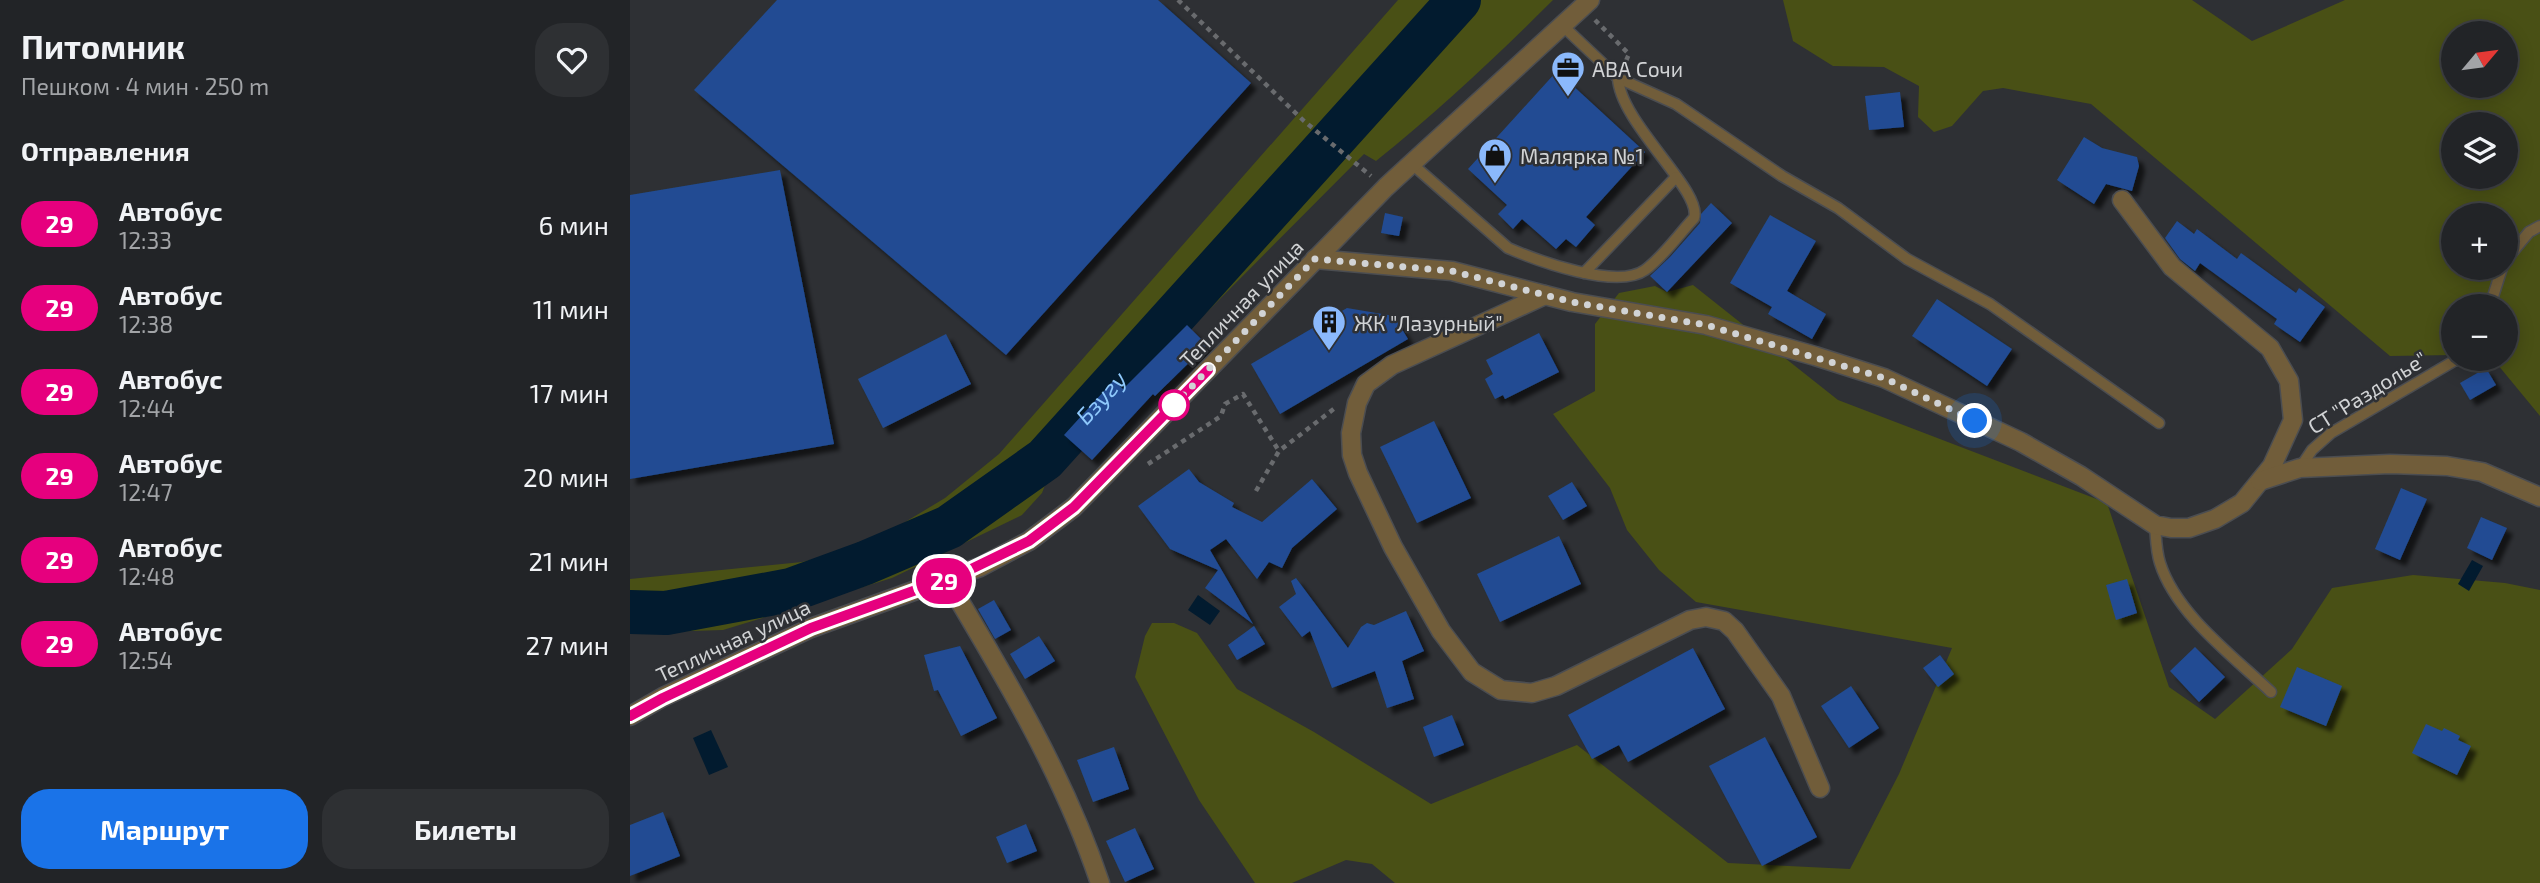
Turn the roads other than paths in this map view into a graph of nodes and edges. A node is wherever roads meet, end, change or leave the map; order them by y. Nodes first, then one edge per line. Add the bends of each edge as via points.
1 (1590, 0) edge
2 (1563, 26) junction
3 (1618, 78) junction
4 (1412, 164) junction
5 (1676, 177) junction
6 (2122, 200) dead end
7 (2540, 226) edge
8 (2518, 245) edge
9 (1315, 259) junction
10 (1584, 273) junction
11 (1545, 295) junction
12 (2441, 369) edge
13 (2159, 423) dead end
14 (2300, 468) junction
15 (2260, 481) junction
16 (2540, 497) edge
17 (2155, 525) junction
18 (947, 580) junction
19 (2271, 692) dead end
20 (630, 716) edge
21 (1820, 788) dead end
22 (1100, 883) edge

1 - 2 street, Тепличная улица
2 - 3 lane
2 - 4 street, Тепличная улица
3 - 5 lane via 1627,112
3 - 13 lane via 1676,104 1838,208 1907,260 1990,304
4 - 9 street, Тепличная улица
4 - 10 lane via 1508,248
5 - 10 lane
5 - 10 lane via 1690,194 1696,212 1647,269 1626,277
6 - 15 street via 2172,267 2270,348 2289,381 2293,420
7 - 8 lane
9 - 11 street via 1452,271
9 - 18 street, Тепличная улица via 1074,507 1029,541
11 - 17 street via 1706,325 1884,378 2021,442
11 - 21 street via 1392,365 1366,384 1357,403 1352,455 1393,547 1434,619 1472,672 1501,690 1532,693 1556,686 1690,620 1724,621 1781,696
12 - 14 lane, СТ "Раздолье" via 2331,433
14 - 15 street
14 - 16 street via 2447,466 2482,472
15 - 17 street via 2242,503 2215,519 2189,528
17 - 19 lane via 2160,562 2178,599
18 - 20 street, Тепличная улица via 811,628
18 - 22 street via 1025,711 1085,839

